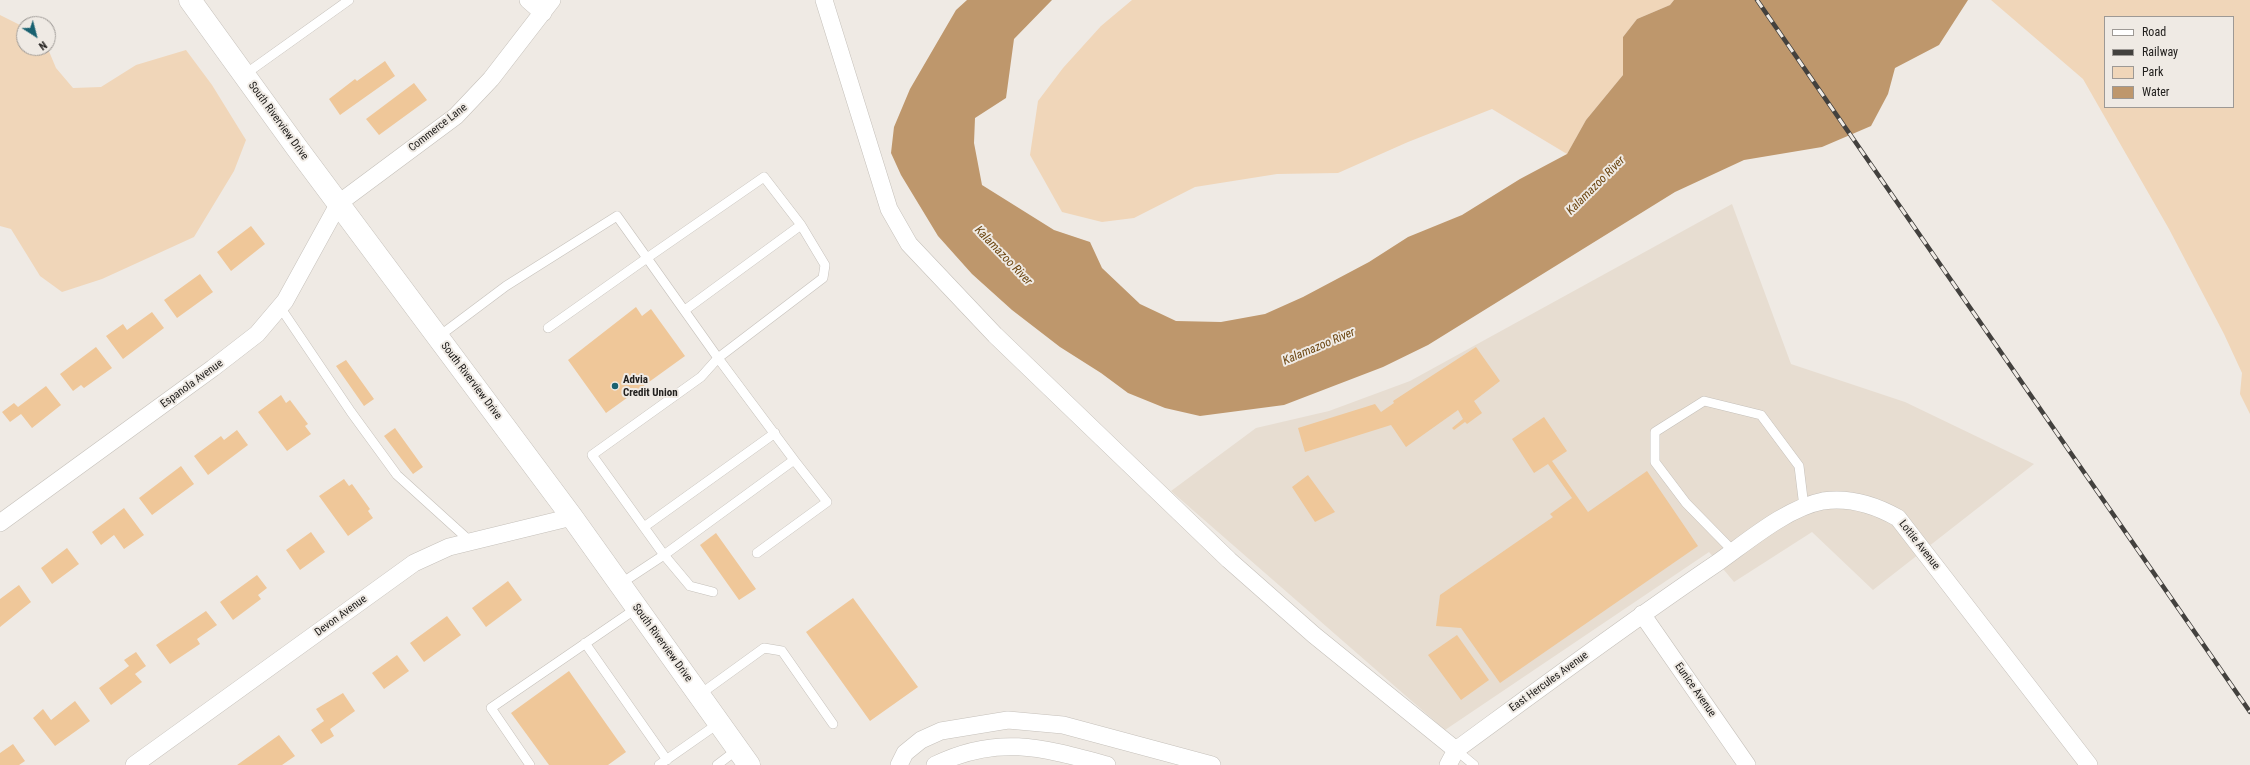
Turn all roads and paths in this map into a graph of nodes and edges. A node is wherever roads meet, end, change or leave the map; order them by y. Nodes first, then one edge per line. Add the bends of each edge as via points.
1 (190, 0) edge
2 (348, 0) edge
3 (528, 0) edge
4 (824, 0) edge
5 (548, 7) edge
6 (244, 75) junction
7 (339, 203) junction
8 (801, 226) junction
9 (647, 258) junction
10 (280, 307) junction
11 (685, 310) junction
12 (548, 328) dead end
13 (438, 337) junction
14 (718, 358) junction
15 (775, 433) junction
16 (794, 460) junction
17 (1804, 507) junction
18 (572, 517) junction
19 (0, 523) edge
20 (644, 527) junction
21 (471, 542) junction
22 (1734, 552) junction
23 (757, 553) dead end
24 (664, 555) junction
25 (620, 584) junction
26 (712, 592) dead end
27 (637, 608) junction
28 (1642, 614) junction
29 (582, 646) junction
30 (699, 695) junction
31 (719, 723) junction
32 (833, 724) dead end
33 (1456, 750) junction
34 (744, 757) edge
35 (663, 762) edge
36 (134, 765) edge
37 (530, 765) edge
38 (717, 765) edge
39 (899, 765) edge
40 (935, 765) edge
41 (1107, 765) edge
42 (1212, 765) edge
43 (1448, 765) edge
44 (1474, 765) edge
45 (1747, 765) edge
46 (2089, 765) edge

1 - 6 street, South Riverview Drive
2 - 6 lane
3 - 5 street
4 - 33 street via 889,209 910,244 995,335 1230,560 1314,635
5 - 7 street, Commerce Lane via 492,79 456,116
6 - 7 street, South Riverview Drive
7 - 10 street, Espanola Avenue
7 - 13 street, South Riverview Drive
8 - 9 lane via 764,177
8 - 11 lane
8 - 14 lane via 825,265 823,278
9 - 11 lane
9 - 12 lane
9 - 13 lane via 617,216 506,286
10 - 19 street, Espanola Avenue via 257,334 213,368
10 - 21 lane via 397,475
11 - 14 lane
13 - 18 street, South Riverview Drive
14 - 15 lane
14 - 20 lane via 701,377 592,455
15 - 16 lane
15 - 20 lane
16 - 23 lane via 827,502
16 - 24 lane
17 - 22 street, Lottie Avenue via 1771,525
17 - 22 lane via 1799,466 1761,415 1704,401 1655,432 1655,462 1686,503
17 - 46 street, Lottie Avenue via 1824,501 1868,503 1898,518
18 - 21 street, Devon Avenue
18 - 25 street, South Riverview Drive
20 - 24 lane
21 - 36 street, Devon Avenue via 449,547 414,563
22 - 28 street, Lottie Avenue
24 - 25 lane
24 - 26 lane via 690,586
25 - 27 street, South Riverview Drive
27 - 29 lane
27 - 30 street, South Riverview Drive
28 - 33 street, East Hercules Avenue
28 - 45 street, Eunice Avenue
29 - 35 lane
29 - 37 lane via 491,708
30 - 31 street, South Riverview Drive
30 - 32 lane via 764,648 772,648 782,652
31 - 34 street, South Riverview Drive
31 - 35 lane
33 - 43 street
33 - 44 lane
34 - 38 lane
39 - 42 street via 905,753 921,740 934,734 1008,720 1063,725
40 - 41 street via 957,754 1016,746 1047,749

